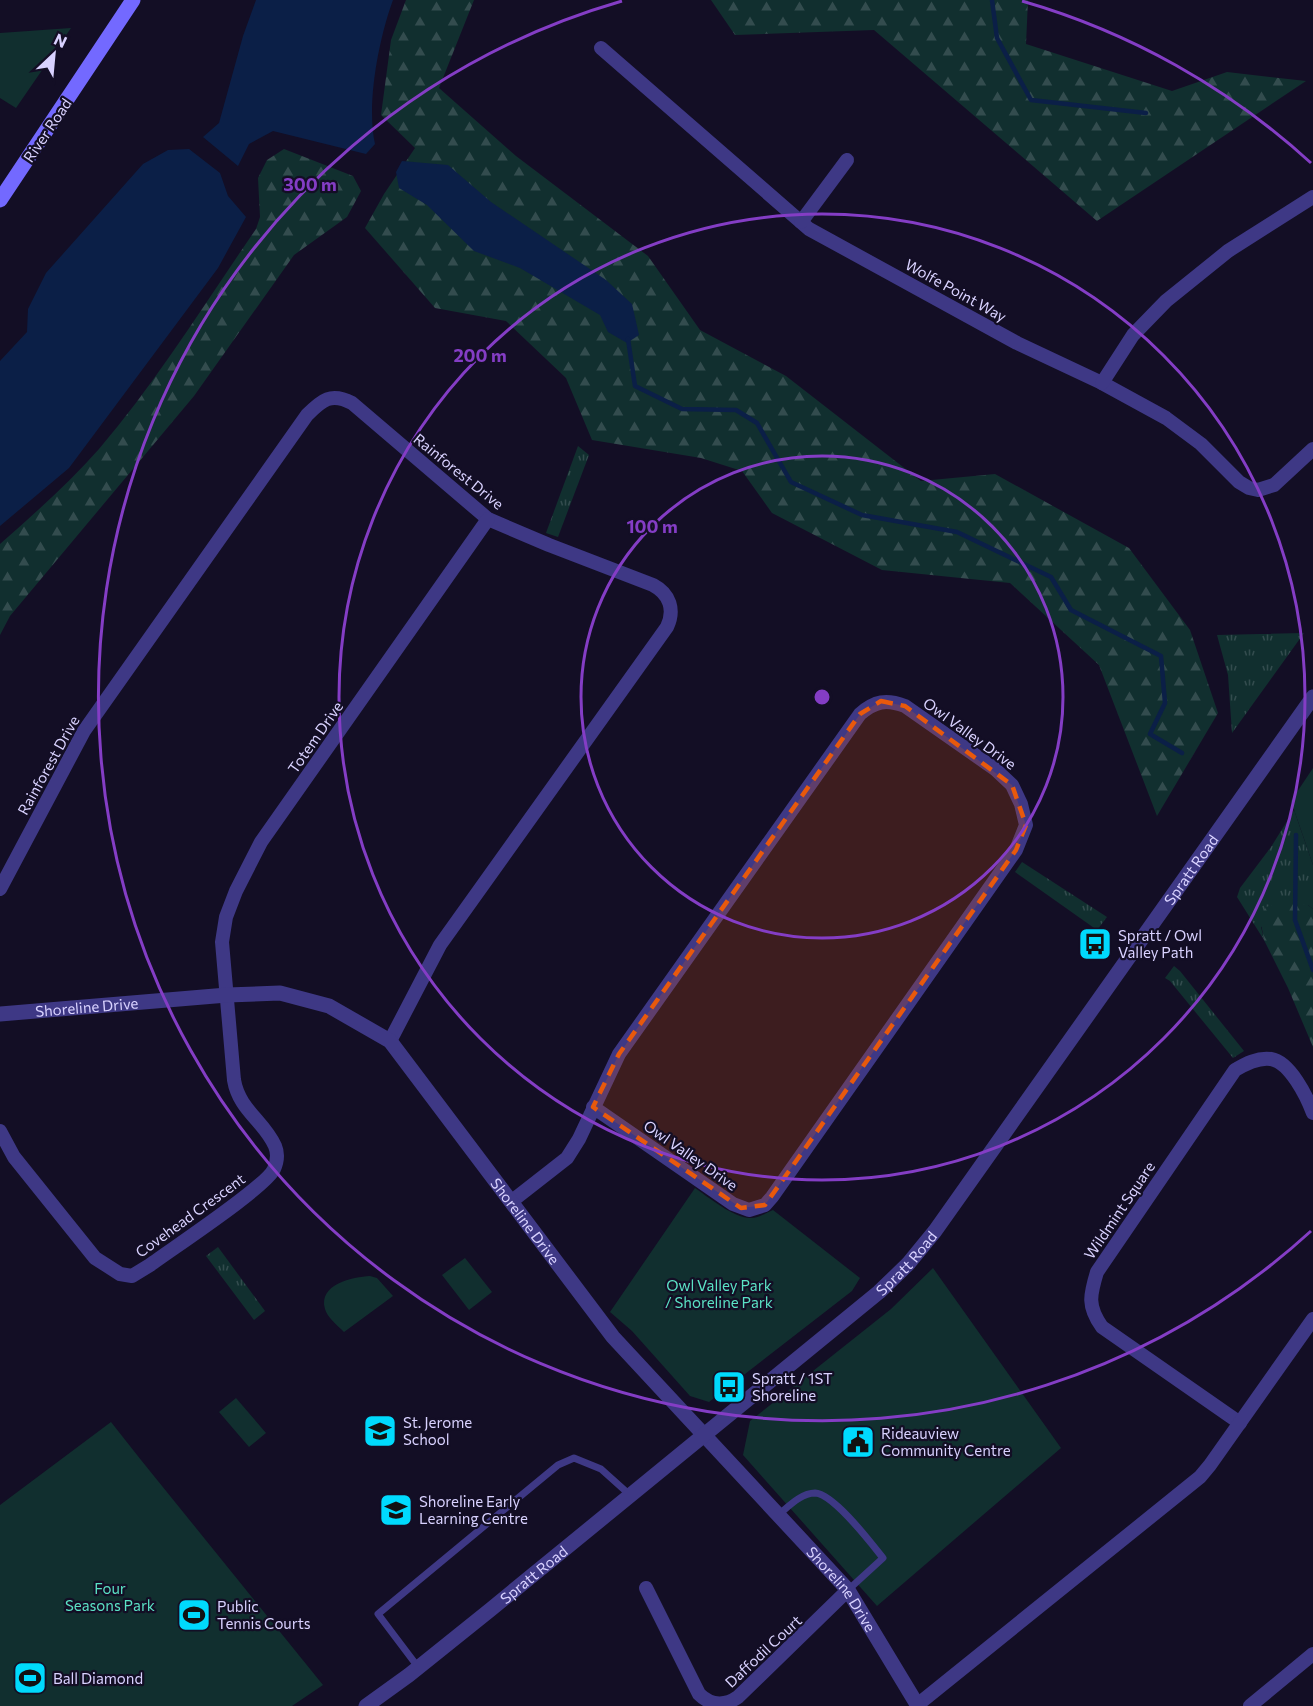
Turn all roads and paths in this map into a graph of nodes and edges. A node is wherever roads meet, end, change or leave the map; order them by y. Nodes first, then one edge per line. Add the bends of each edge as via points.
1 (133, 0) edge
2 (601, 48) dead end
3 (847, 160) dead end
4 (1313, 197) edge
5 (0, 200) edge
6 (801, 222) junction
7 (1102, 383) junction
8 (1313, 448) edge
9 (488, 519) junction
10 (1313, 697) edge
11 (0, 889) edge
12 (227, 995) junction
13 (0, 1014) edge
14 (390, 1041) junction
15 (593, 1107) junction
16 (1313, 1113) edge
17 (0, 1131) edge
18 (512, 1201) junction
19 (1313, 1319) edge
20 (1240, 1423) junction
21 (703, 1434) junction
22 (630, 1495) junction
23 (778, 1515) junction
24 (646, 1588) dead end
25 (848, 1590) junction
26 (1313, 1654) edge
27 (418, 1668) junction
28 (366, 1706) edge
29 (917, 1706) edge
30 (1250, 1706) edge

1 - 5 main road, River Road
2 - 6 street, Wolfe Point Way
3 - 6 street
4 - 7 street via 1228,251 1166,301 1133,334
6 - 7 street, Wolfe Point Way via 1017,343
7 - 8 street, Wolfe Point Way via 1166,418 1250,488 1274,485
9 - 11 street, Rainforest Drive via 352,403 338,397 320,402 84,731
9 - 12 street, Totem Drive via 247,866 226,917 222,942
9 - 14 street, Rainforest Drive via 661,589 671,604 670,620 440,945
10 - 21 street, Spratt Road via 908,1264 879,1292
12 - 13 street, Shoreline Drive
12 - 14 street, Shoreline Drive via 280,993 329,1005
12 - 17 street, Covehead Crescent via 235,1089 276,1149 273,1170 256,1188 132,1276 120,1274 95,1258 14,1157
14 - 18 street, Shoreline Drive
15 - 15 street, Owl Valley Drive via 733,1204 749,1210 765,1205 1016,850 1026,825 1012,785 905,706 881,701 870,705 619,1054
15 - 18 street, Owl Valley Drive via 567,1158
16 - 20 street, Wildmint Square via 1289,1070 1279,1063 1271,1059 1254,1061 1235,1070 1097,1272 1090,1295 1102,1327
18 - 21 street, Shoreline Drive via 613,1337
19 - 20 street
20 - 29 street via 1200,1477
21 - 22 street, Spratt Road
21 - 23 street, Shoreline Drive
22 - 27 street, Spratt Road
22 - 27 lane via 601,1469 574,1458 558,1465 378,1614
23 - 25 street, Shoreline Drive
23 - 25 lane via 815,1493 829,1499 857,1528 883,1558
24 - 25 street, Daffodil Court via 699,1694 718,1704 738,1697
25 - 29 street, Shoreline Drive
26 - 30 street
27 - 28 street, Spratt Road

